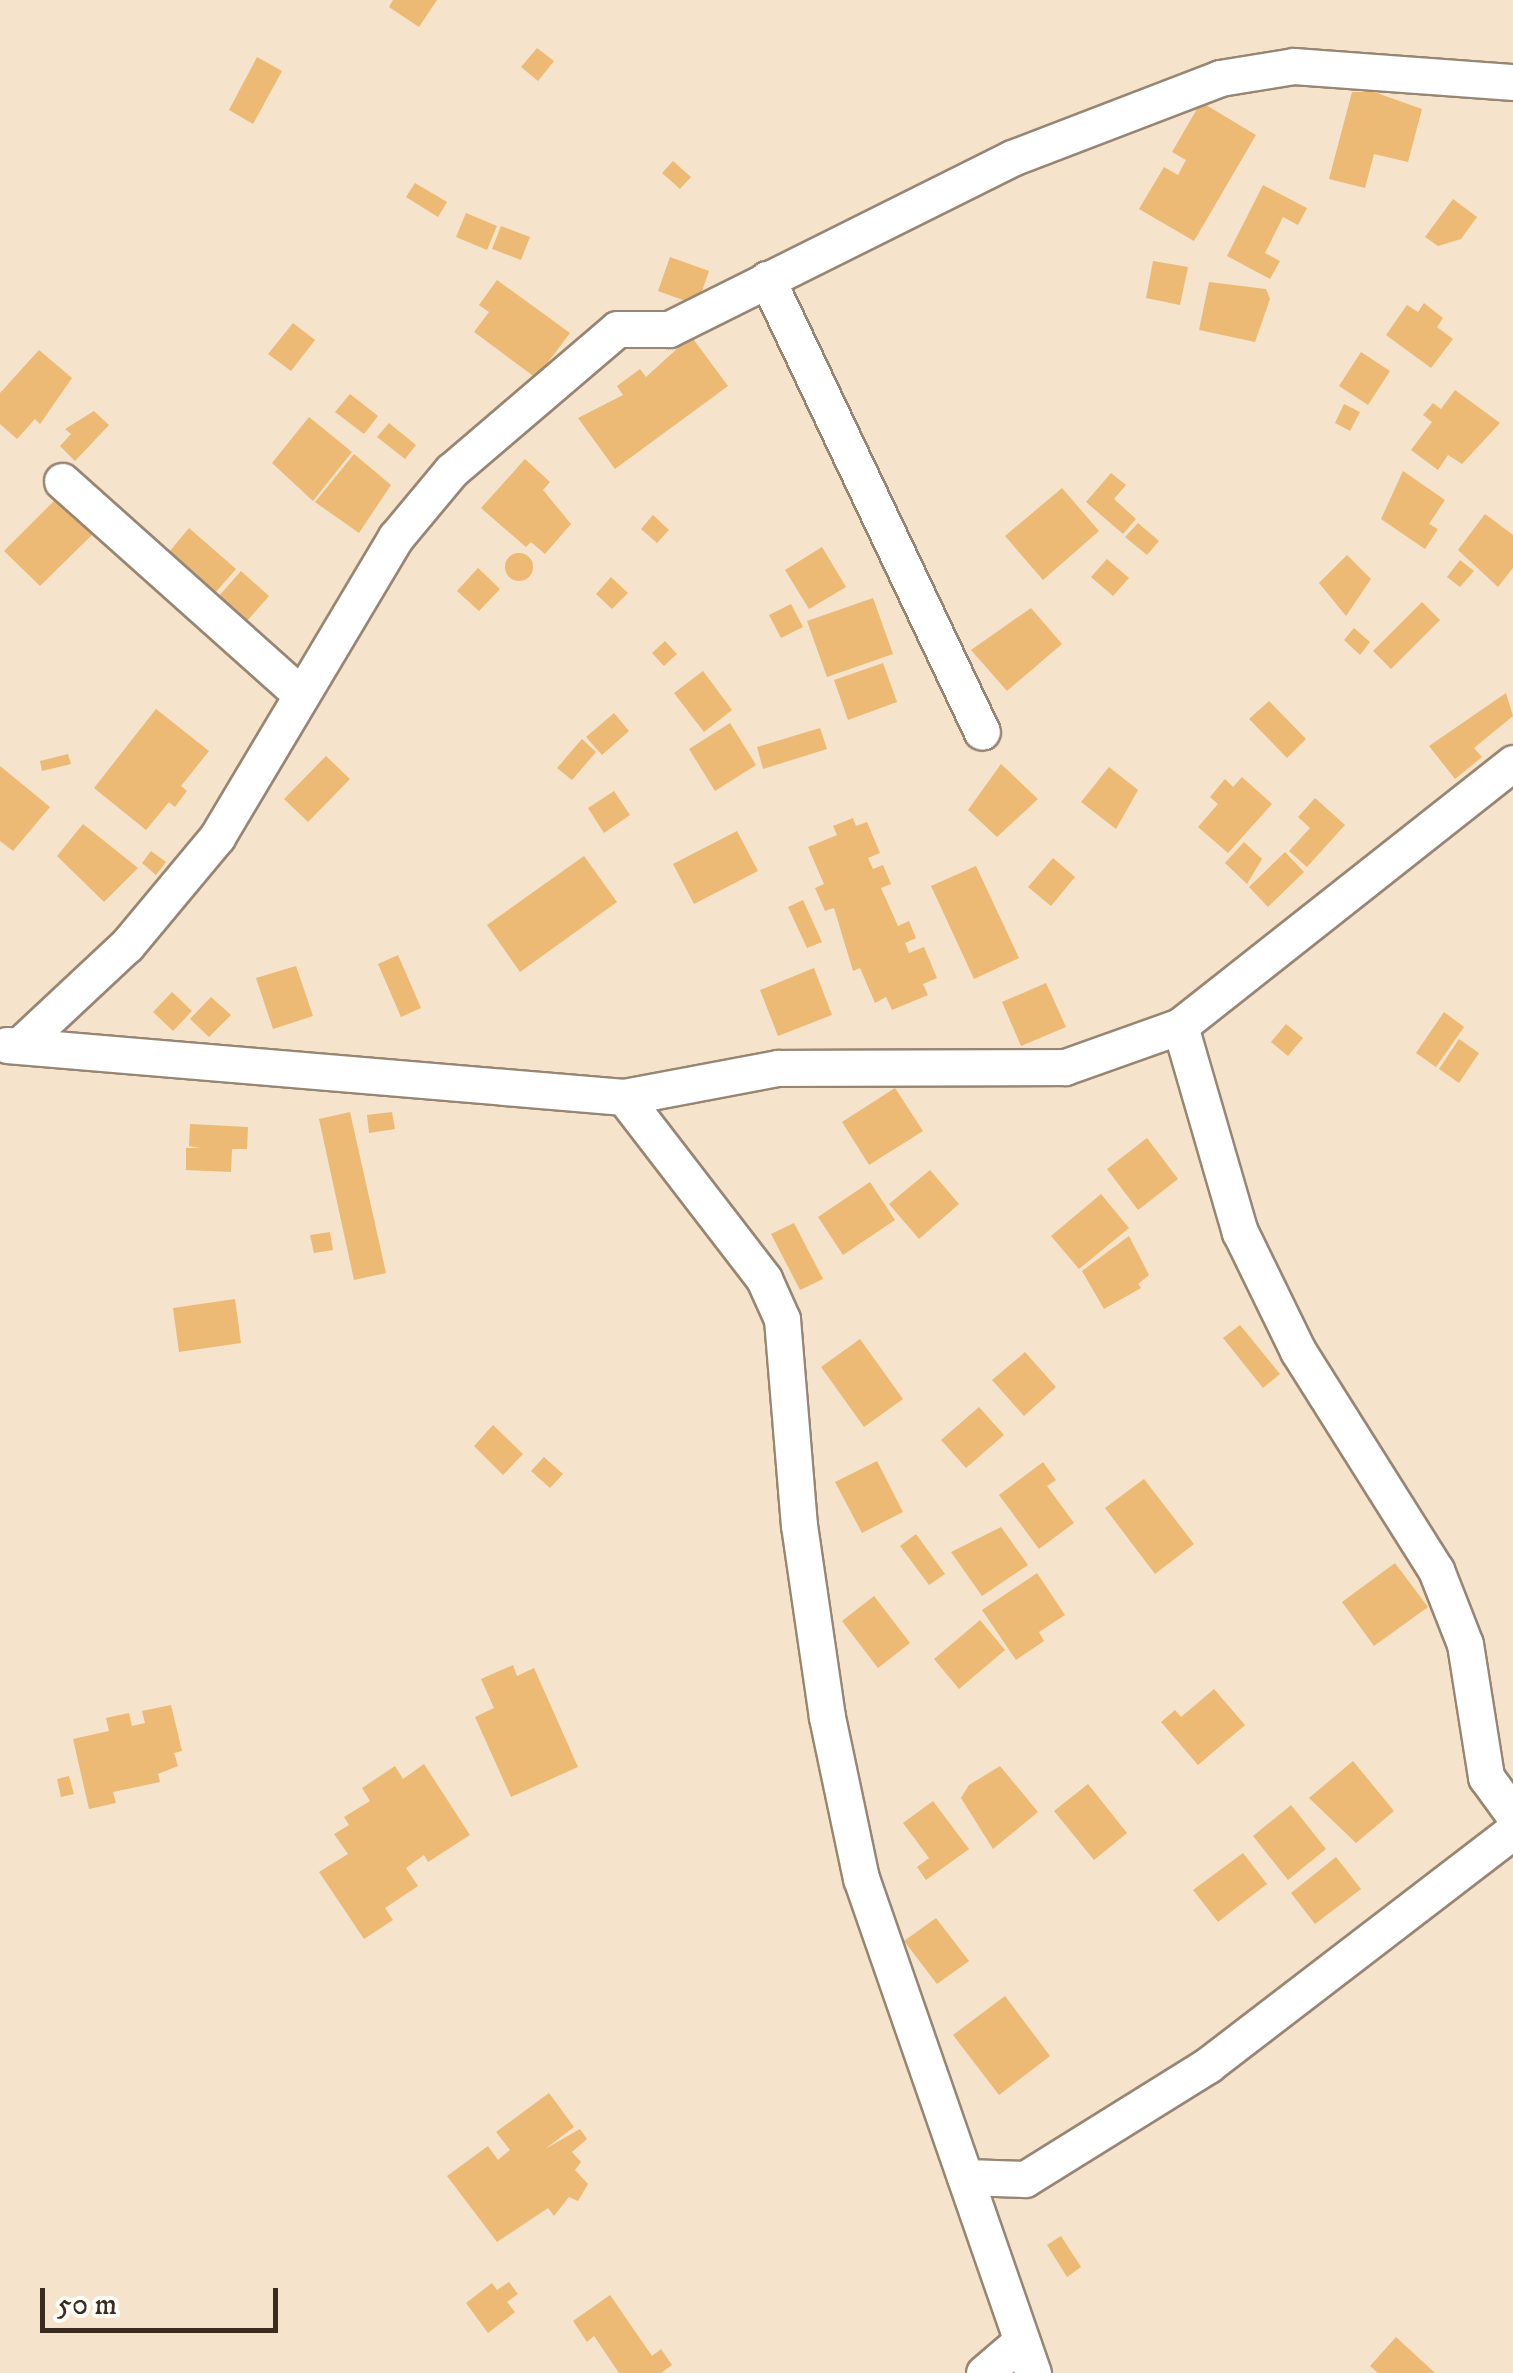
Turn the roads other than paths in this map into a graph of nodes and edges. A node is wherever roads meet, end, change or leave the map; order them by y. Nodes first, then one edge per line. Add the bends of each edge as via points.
1 (1513, 82) edge
2 (767, 279) junction
3 (62, 481) dead end
4 (300, 694) junction
5 (982, 732) dead end
6 (1513, 763) edge
7 (1180, 1026) junction
8 (10, 1045) edge
9 (624, 1097) junction
10 (1513, 1814) edge
11 (1513, 1831) edge
12 (966, 2177) junction
13 (1025, 2358) edge
14 (984, 2373) edge

1 - 2 street via 1294,66 1220,78 1012,158
2 - 4 street via 670,329 617,329 451,471 396,537
2 - 5 street
3 - 4 street
4 - 8 street via 217,838 126,945
6 - 7 street
7 - 9 street via 1065,1066 778,1068
7 - 10 street via 1240,1232 1298,1351 1436,1570 1465,1644 1486,1777
8 - 9 street
9 - 12 street via 764,1279 782,1318 799,1524 827,1717 861,1878
11 - 12 street via 1192,2075 1024,2179
12 - 13 street
13 - 14 street

